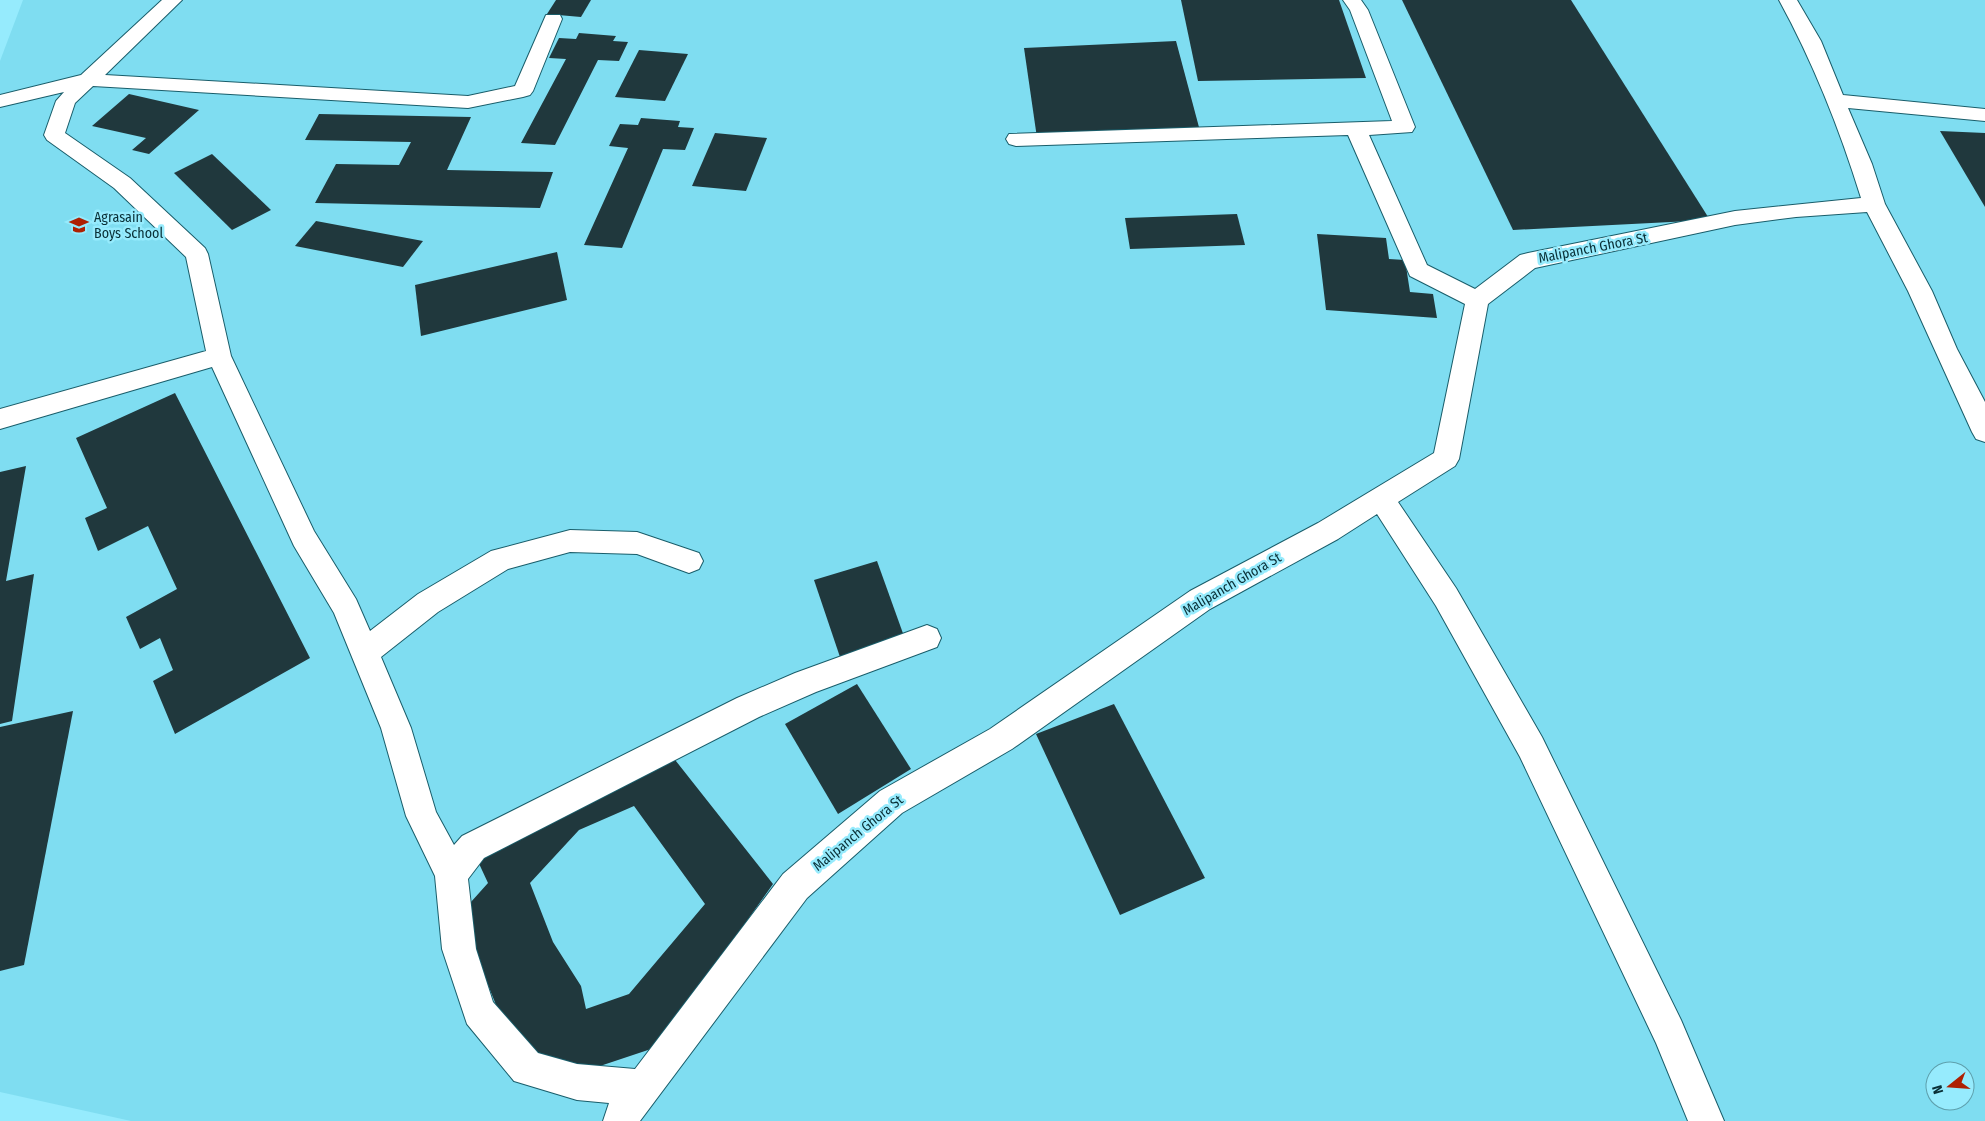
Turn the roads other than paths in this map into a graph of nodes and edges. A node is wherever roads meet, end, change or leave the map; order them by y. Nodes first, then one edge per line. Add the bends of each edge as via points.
1 (173, 0) edge
2 (1352, 0) edge
3 (1788, 0) edge
4 (553, 19) dead end
5 (88, 80) junction
6 (0, 101) edge
7 (1836, 101) junction
8 (1985, 115) edge
9 (1355, 127) junction
10 (1016, 139) dead end
11 (1874, 204) junction
12 (1477, 300) junction
13 (219, 356) junction
14 (0, 419) edge
15 (1985, 432) edge
16 (1381, 498) junction
17 (689, 561) dead end
18 (927, 638) dead end
19 (364, 653) junction
20 (451, 874) junction
21 (643, 1088) junction
22 (622, 1121) edge
23 (1706, 1121) edge

1 - 5 street
2 - 9 street via 1359,10 1405,127
3 - 7 street via 1811,41
4 - 5 street via 523,90 468,102
5 - 6 street
5 - 13 street via 66,101 54,135 122,183 197,254
7 - 8 street
7 - 11 street
9 - 10 street via 1232,134
9 - 12 street via 1418,270
11 - 12 street, Malipanch Ghora St via 1735,218 1528,261
11 - 15 street via 1920,292
12 - 16 street, Malipanch Ghora St via 1446,459
13 - 14 street
13 - 19 street via 304,538 346,608
16 - 21 street, Malipanch Ghora St via 1200,600 1001,739 891,802 795,886
16 - 23 street via 1446,597 1531,748 1670,1032
17 - 19 street via 637,543 570,541 501,559 428,603
18 - 20 street via 790,689 694,734 473,847
19 - 20 street via 396,728 422,816
20 - 21 street via 459,949 479,1012 527,1068 577,1082
21 - 22 street, Malipanch Ghora St via 623,1114

